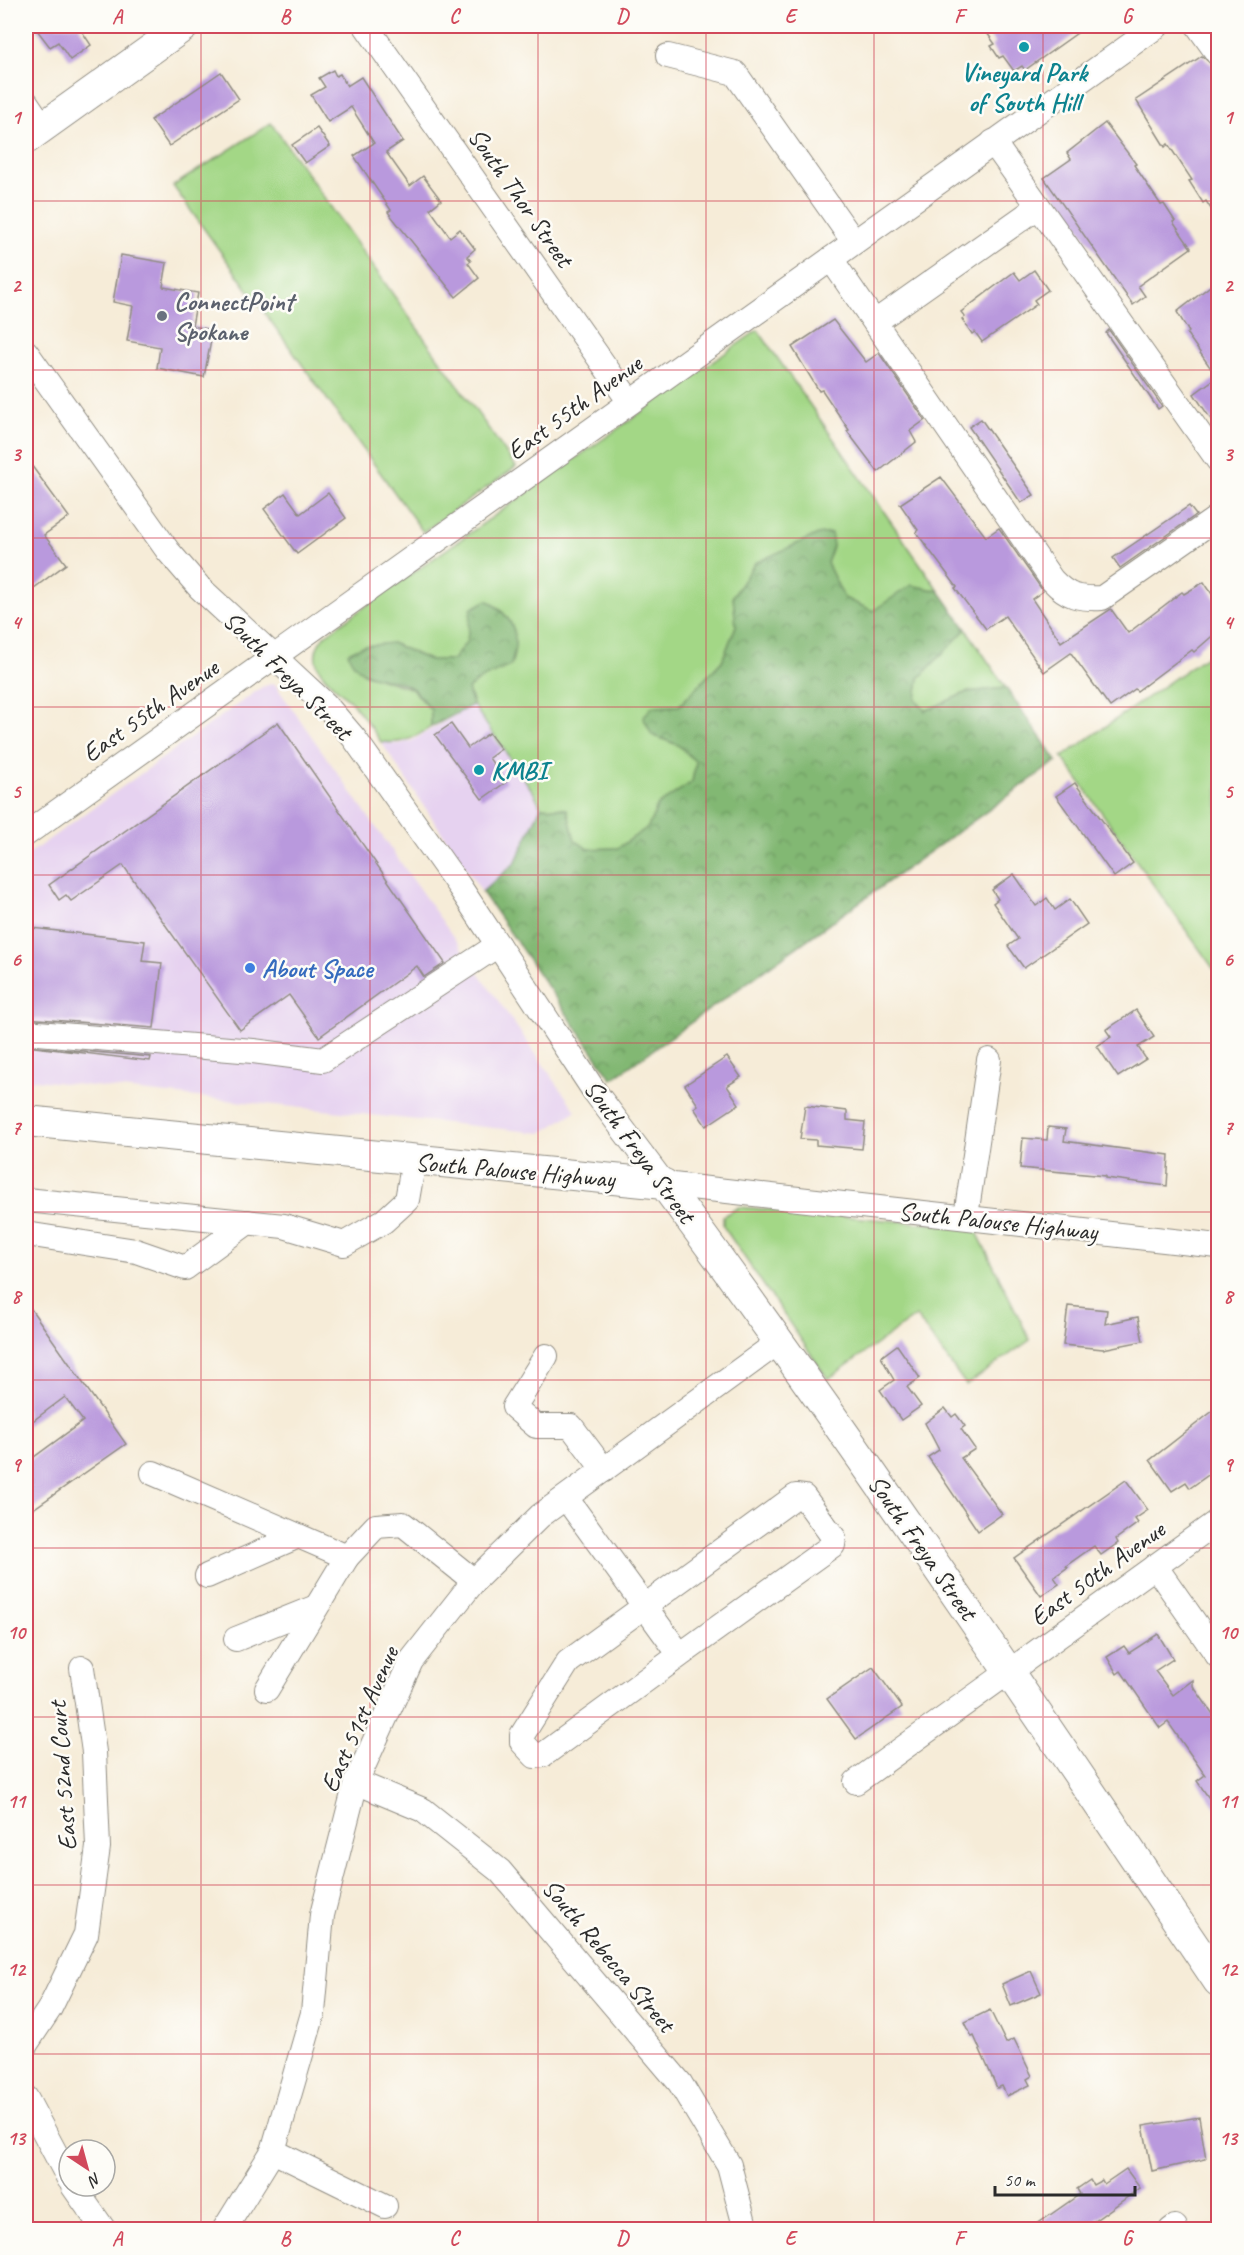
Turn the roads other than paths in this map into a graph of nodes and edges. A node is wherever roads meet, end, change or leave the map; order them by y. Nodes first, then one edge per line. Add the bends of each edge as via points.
1 (184, 26) edge
2 (366, 26) edge
3 (1157, 26) edge
4 (1198, 26) edge
5 (1218, 54) edge
6 (668, 56) dead end
7 (26, 102) edge
8 (34, 133) edge
9 (993, 142) junction
10 (1038, 207) junction
11 (854, 242) junction
12 (831, 258) junction
13 (874, 322) junction
14 (26, 352) edge
15 (630, 402) junction
16 (1218, 460) edge
17 (1218, 517) edge
18 (275, 656) junction
19 (26, 834) edge
20 (498, 945) junction
21 (26, 1032) edge
22 (989, 1060) dead end
23 (26, 1121) edge
24 (414, 1160) junction
25 (664, 1184) junction
26 (26, 1200) edge
27 (966, 1216) junction
28 (248, 1222) junction
29 (26, 1234) edge
30 (1218, 1246) edge
31 (780, 1341) junction
32 (546, 1356) dead end
33 (604, 1470) junction
34 (153, 1473) dead end
35 (566, 1498) junction
36 (1218, 1521) edge
37 (298, 1536) junction
38 (347, 1557) junction
39 (1155, 1566) junction
40 (207, 1576) dead end
41 (474, 1581) junction
42 (643, 1606) junction
43 (316, 1607) junction
44 (236, 1639) dead end
45 (680, 1655) junction
46 (1218, 1656) edge
47 (82, 1668) dead end
48 (1009, 1671) junction
49 (267, 1689) dead end
50 (356, 1782) junction
51 (856, 1782) dead end
52 (1218, 1981) edge
53 (26, 2044) edge
54 (26, 2098) edge
55 (273, 2151) junction
56 (57, 2156) edge
57 (82, 2198) edge
58 (385, 2206) dead end
59 (104, 2229) edge
60 (224, 2229) edge
61 (746, 2229) edge

1 - 8 main road
2 - 15 street, South Thor Street
3 - 9 street, East 55th Avenue
4 - 5 street
6 - 11 street via 735,73
7 - 8 street
9 - 10 street
9 - 11 street, East 55th Avenue
10 - 13 street
10 - 16 street
11 - 12 street, East 55th Avenue
12 - 13 street
12 - 15 street, East 55th Avenue
13 - 17 street via 1052,580 1065,593 1081,599 1102,598
14 - 18 street, South Freya Street via 168,551 234,621
15 - 18 street, East 55th Avenue
18 - 19 street, East 55th Avenue
18 - 20 street, South Freya Street via 354,738
20 - 21 street via 323,1060
20 - 25 street, South Freya Street via 595,1092
22 - 27 street
23 - 24 main road, South Palouse Highway
24 - 25 main road, South Palouse Highway
24 - 28 street via 407,1200 384,1221 344,1244 284,1226
25 - 27 street, South Palouse Highway
25 - 31 main road, South Freya Street
26 - 28 street
27 - 30 street, South Palouse Highway
28 - 29 street via 185,1268 135,1251
31 - 33 street, East 51st Avenue
31 - 48 main road, South Freya Street
32 - 33 street via 514,1407 536,1426 571,1426
33 - 35 street, East 51st Avenue
34 - 37 street
35 - 41 street, East 51st Avenue via 540,1516
35 - 42 street
36 - 39 street, East 50th Avenue
37 - 38 street
37 - 40 street
38 - 41 street via 376,1526 403,1524
38 - 43 street
39 - 46 street
39 - 48 street, East 50th Avenue
41 - 50 street, East 51st Avenue via 411,1661
42 - 45 street
42 - 45 street via 568,1662 522,1735 522,1742 535,1756 543,1755
42 - 45 street via 796,1496 804,1497 834,1538 833,1545
43 - 44 street
43 - 49 street
47 - 53 street, East 52nd Court via 94,1752 98,1847 86,1934 50,2008
48 - 51 street, East 50th Avenue
48 - 52 main road, South Freya Street
50 - 55 street, East 51st Avenue via 322,1915 313,2013
50 - 61 street, South Rebecca Street via 423,1810 500,1871 680,2083 729,2165
54 - 56 street
55 - 58 street
55 - 60 street, East 51st Avenue
57 - 59 street

